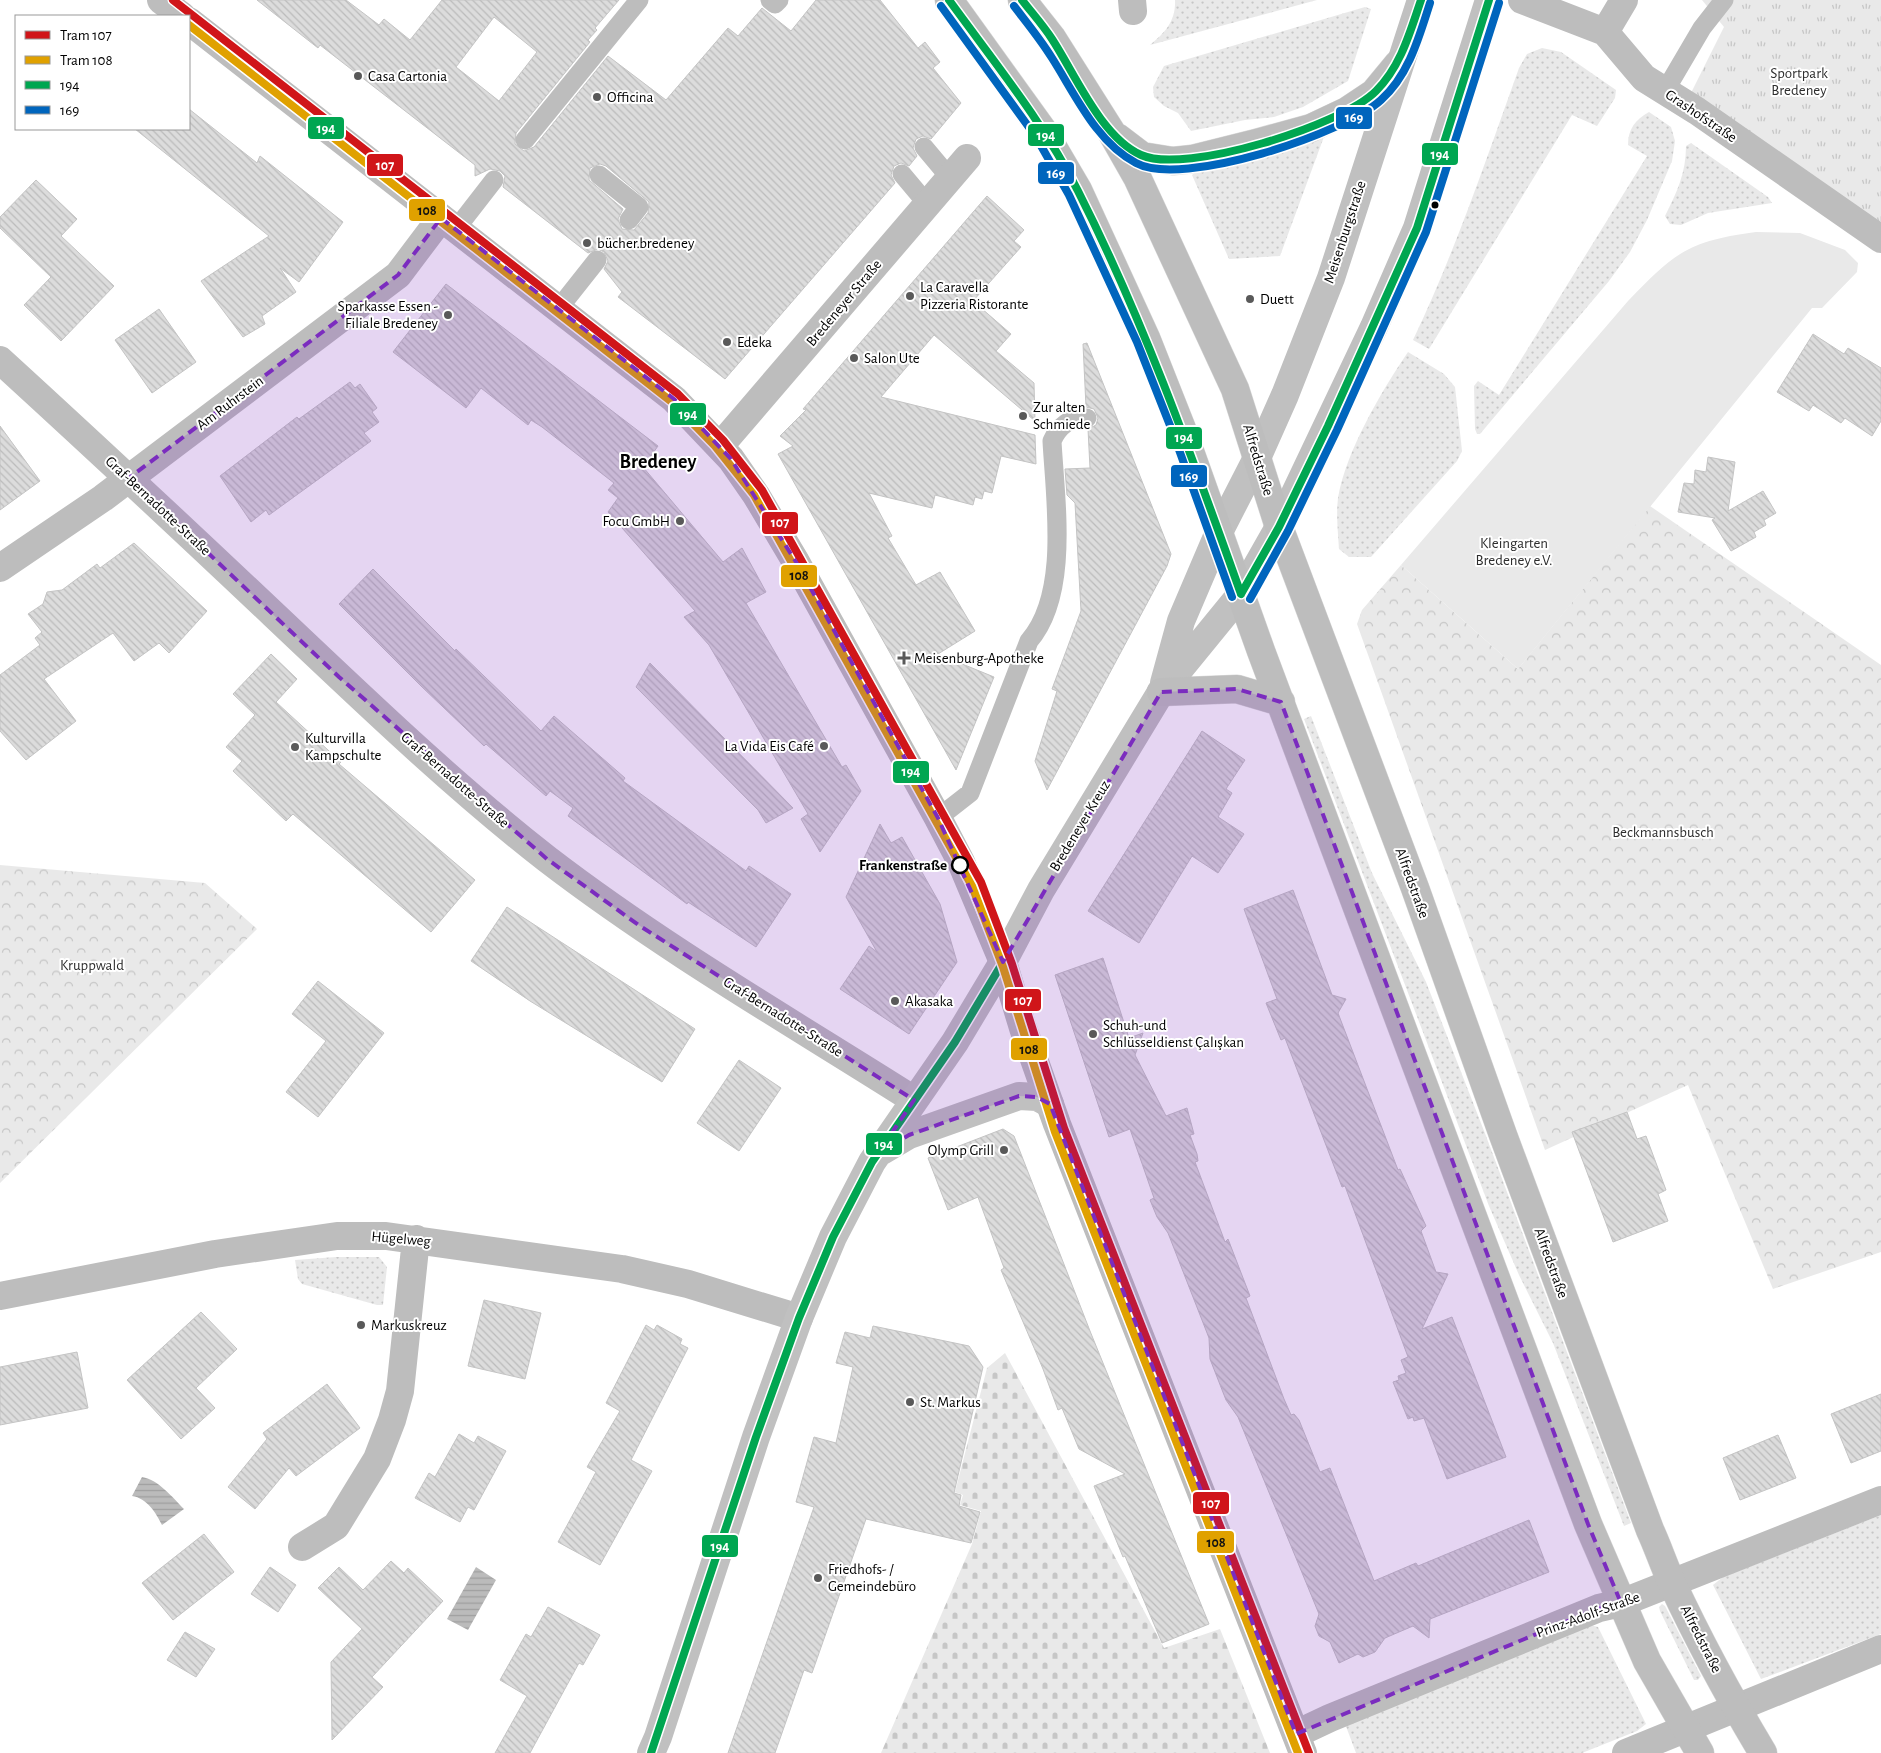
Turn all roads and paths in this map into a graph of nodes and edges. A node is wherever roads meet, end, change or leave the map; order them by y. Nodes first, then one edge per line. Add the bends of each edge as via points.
1 (162, 0) edge
2 (639, 0) edge
3 (770, 0) edge
4 (779, 0) edge
5 (949, 0) edge
6 (1022, 0) edge
7 (1420, 0) edge
8 (1490, 0) edge
9 (1522, 0) edge
10 (1624, 0) edge
11 (1724, 0) edge
12 (181, 15) edge
13 (190, 22) edge
14 (1605, 32) junction
15 (1398, 64) junction
16 (1665, 91) junction
17 (1112, 132) junction
18 (525, 140) dead end
19 (924, 147) dead end
20 (959, 168) joint
21 (902, 174) dead end
22 (599, 176) dead end
23 (494, 180) dead end
24 (928, 205) junction
25 (628, 220) dead end
26 (449, 224) junction
27 (1881, 239) edge
28 (597, 260) dead end
29 (559, 308) junction
30 (0, 360) edge
31 (1087, 418) dead end
32 (720, 446) junction
33 (1257, 458) junction
34 (129, 478) junction
35 (1279, 527) junction
36 (1219, 532) junction
37 (0, 568) edge
38 (1241, 594) junction
39 (1161, 692) junction
40 (1281, 702) junction
41 (938, 818) junction
42 (1003, 962) junction
43 (914, 1100) junction
44 (1050, 1104) junction
45 (878, 1153) junction
46 (416, 1239) junction
47 (0, 1296) edge
48 (799, 1318) junction
49 (1881, 1500) edge
50 (302, 1547) dead end
51 (1672, 1583) junction
52 (1621, 1603) junction
53 (1881, 1649) edge
54 (1736, 1708) junction
55 (1686, 1728) junction
56 (1300, 1744) edge
57 (651, 1753) edge
58 (1626, 1753) edge
59 (1700, 1753) edge
60 (1763, 1753) edge

1 - 12 street
2 - 18 lane
3 - 4 lane via 775,4
5 - 36 street via 1044,132 1078,190 1146,338
6 - 17 street, Alfredstraße
7 - 15 main road, Meisenburgstraße
8 - 35 main road via 1417,228
9 - 14 street, Grashofstraße
10 - 14 street
11 - 16 lane via 1702,28
13 - 26 street
14 - 16 street, Grashofstraße via 1644,78
15 - 17 street via 1374,94 1311,128 1192,159 1172,161 1142,156
15 - 33 main road, Meisenburgstraße via 1332,278
16 - 27 street, Grashofstraße
17 - 33 street, Alfredstraße via 1137,177 1235,389
19 - 20 lane
20 - 24 street, Bredeneyer Straße
21 - 24 lane
22 - 25 lane via 639,207
23 - 26 lane
24 - 32 street, Bredeneyer Straße
26 - 29 street
26 - 34 street, Am Ruhrstein via 398,275
28 - 29 lane
29 - 32 street via 674,399
30 - 34 street, Graf-Bernadotte-Straße
31 - 41 lane via 1076,416 1055,434 1052,441 1053,553 1048,605 1040,628 1029,640 970,793
32 - 41 street via 779,532
33 - 35 street, Alfredstraße
33 - 36 main road, Bredeneyer Kreuz
34 - 37 street, Am Ruhrstein
34 - 43 street, Graf-Bernadotte-Straße via 450,778 547,859 640,926
35 - 38 main road, Bredeneyer Kreuz
35 - 51 street, Alfredstraße
36 - 38 street
36 - 39 main road, Bredeneyer Kreuz via 1181,621
38 - 39 main road, Bredeneyer Kreuz
38 - 40 street
39 - 40 street via 1237,689
39 - 42 main road, Bredeneyer Kreuz via 1042,890
40 - 52 street via 1584,1515
41 - 42 street via 961,862
42 - 43 main road via 956,1042
42 - 44 street
43 - 45 main road
44 - 45 main road via 1037,1097 1020,1096 909,1135
44 - 56 street
45 - 48 main road via 833,1237
46 - 47 street, Hügelweg via 338,1236 215,1254
46 - 48 street, Hügelweg via 622,1269 688,1284
46 - 50 street via 400,1391 392,1420 377,1458 336,1526
48 - 57 main road
49 - 51 street, Prinz-Adolf-Straße
51 - 52 street, Prinz-Adolf-Straße
51 - 54 street, Alfredstraße
52 - 55 street via 1647,1660
52 - 56 street, Prinz-Adolf-Straße via 1581,1615 1330,1718
53 - 54 street
54 - 55 street
54 - 60 street, Alfredstraße
55 - 58 street
55 - 59 street

